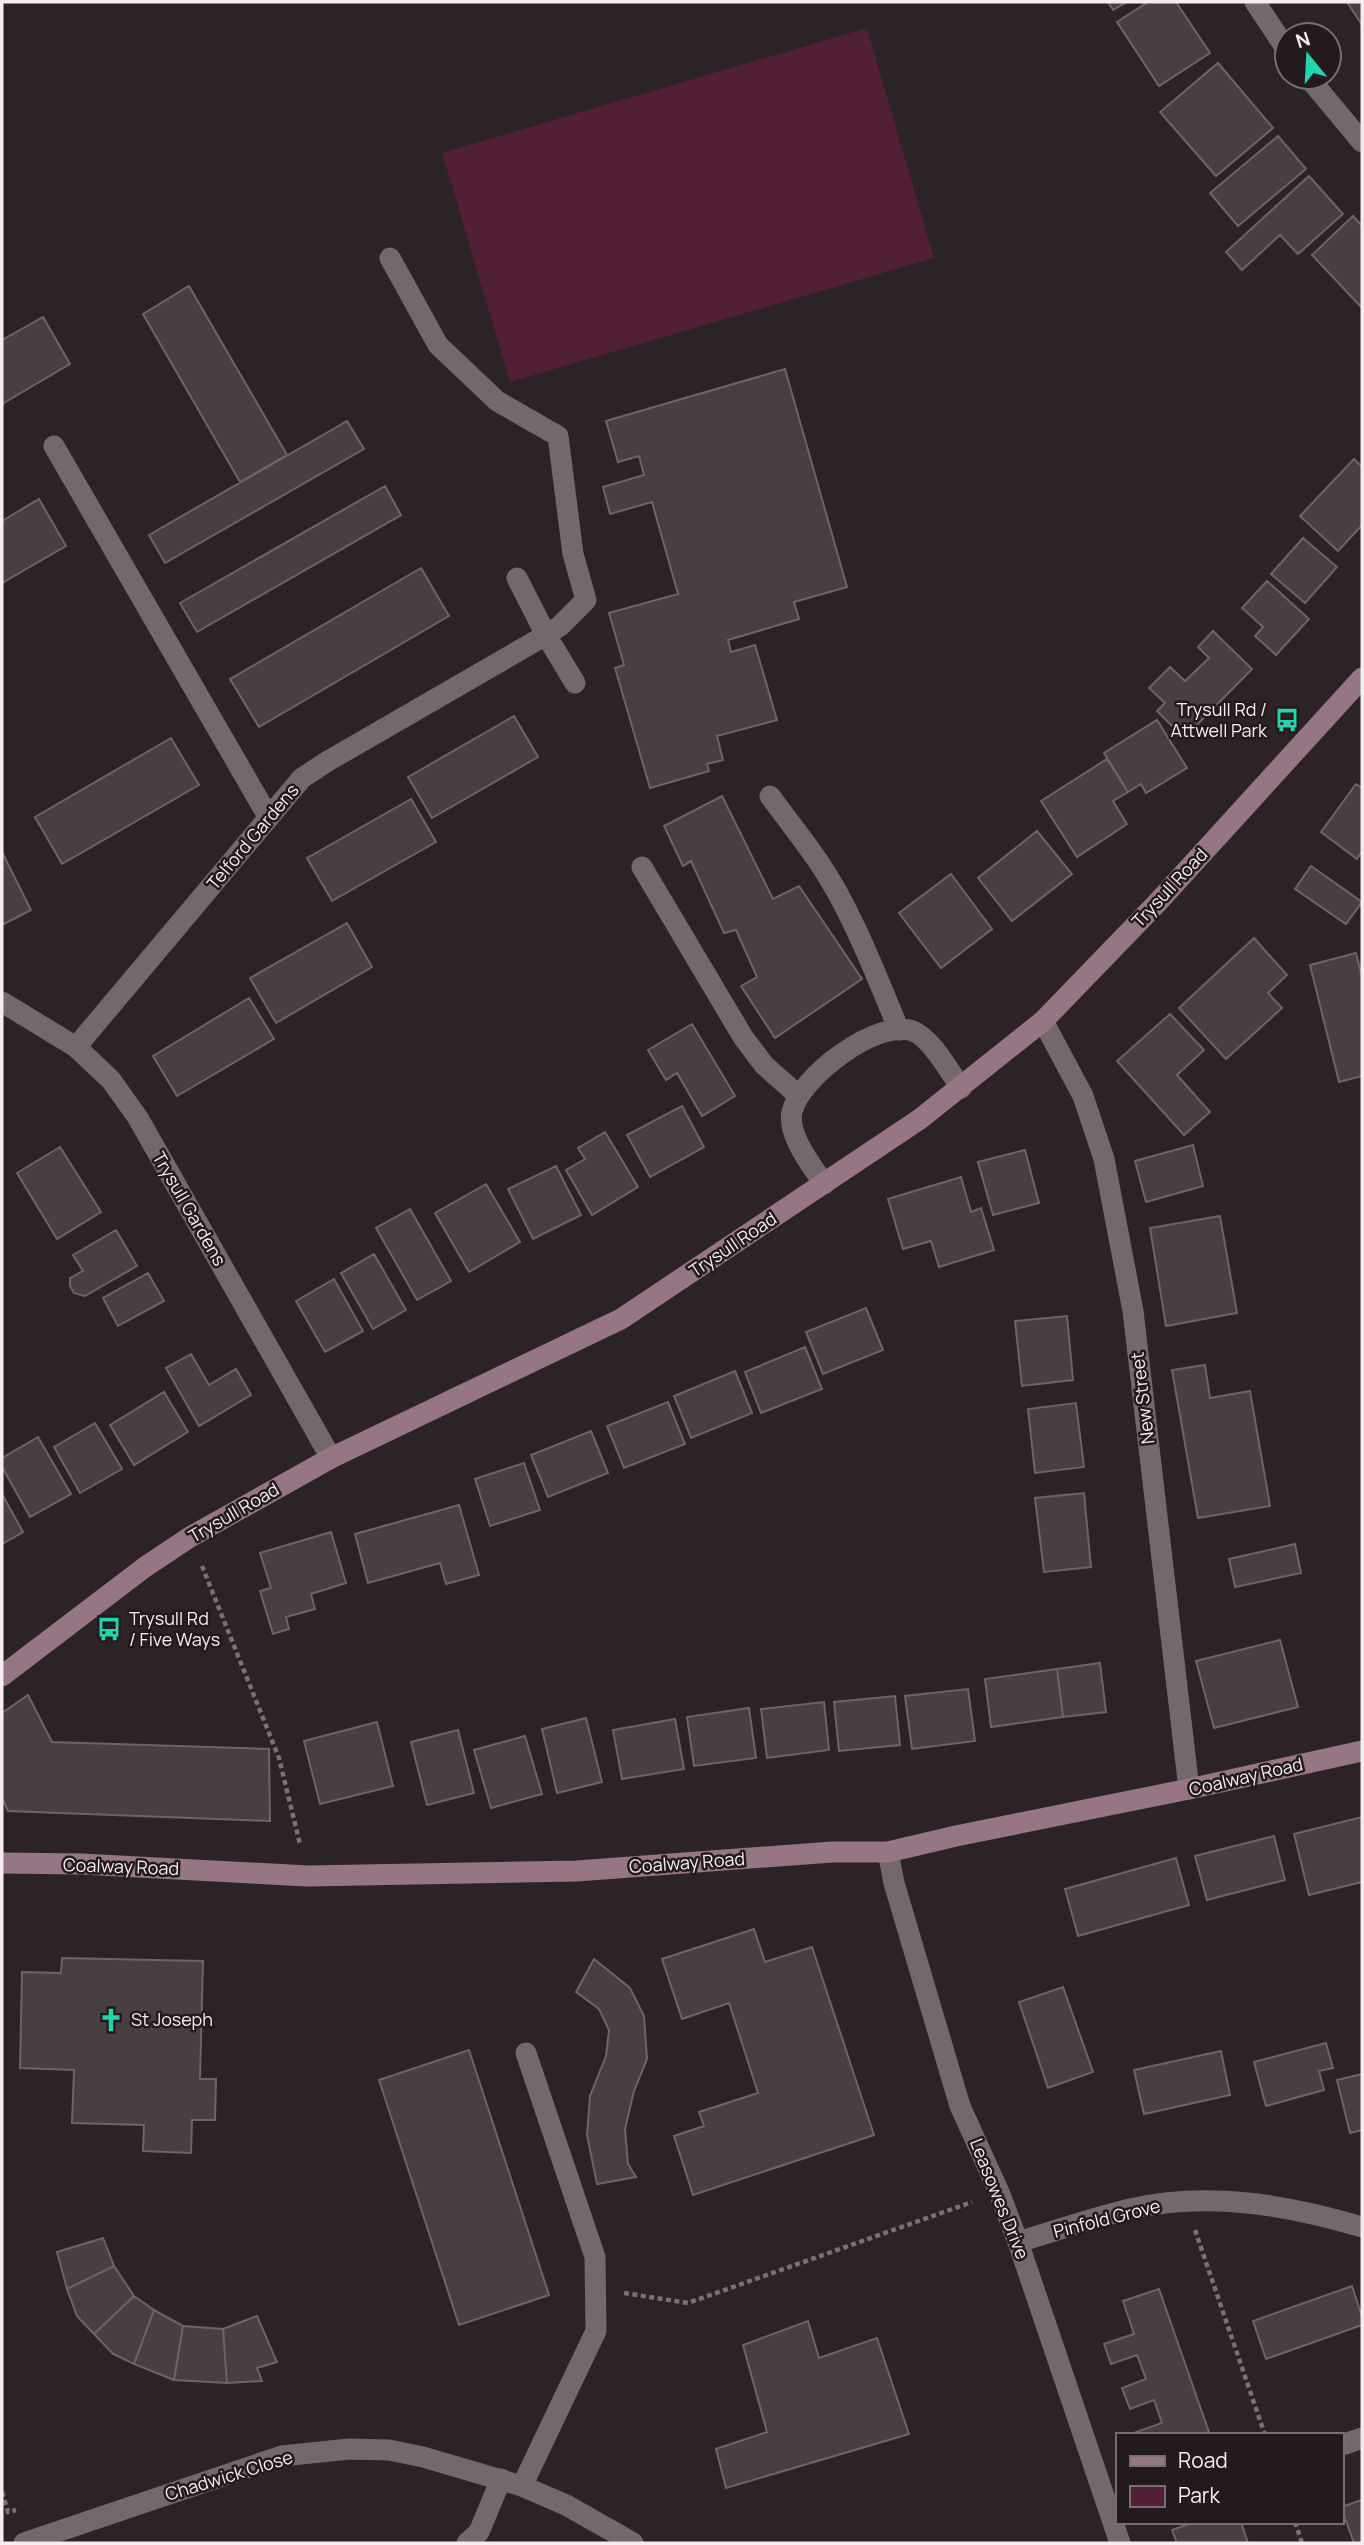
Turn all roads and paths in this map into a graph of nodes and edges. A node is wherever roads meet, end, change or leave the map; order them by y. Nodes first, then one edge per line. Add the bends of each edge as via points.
1 (1255, 2) edge
2 (1273, 29) edge
3 (1320, 91) edge
4 (1362, 142) edge
5 (390, 258) dead end
6 (54, 446) dead end
7 (517, 578) dead end
8 (546, 635) junction
9 (1362, 678) edge
10 (575, 683) dead end
11 (770, 796) dead end
12 (269, 818) junction
13 (642, 867) dead end
14 (2, 1002) edge
15 (1043, 1021) junction
16 (899, 1030) junction
17 (76, 1047) junction
18 (961, 1088) junction
19 (799, 1096) junction
20 (824, 1184) junction
21 (331, 1458) junction
22 (190, 1537) junction
23 (2, 1676) edge
24 (1362, 1751) edge
25 (1189, 1789) junction
26 (888, 1852) junction
27 (2, 1863) edge
28 (307, 1876) junction
29 (526, 2053) dead end
30 (999, 2192) junction
31 (1185, 2201) junction
32 (1362, 2227) edge
33 (1018, 2242) junction
34 (595, 2288) junction
35 (1264, 2433) edge
36 (501, 2479) junction
37 (522, 2486) junction
38 (1296, 2524) edge
39 (24, 2543) edge
40 (467, 2543) edge
41 (633, 2543) edge
42 (1120, 2543) edge
43 (1302, 2543) edge

1 - 2 street
3 - 4 street
5 - 8 street, Telford Gardens via 438,345 497,401 558,436 573,554 586,600
6 - 12 street
7 - 8 street
8 - 10 street
8 - 12 street, Telford Gardens via 302,778
9 - 15 street, Trysull Road
11 - 16 street via 823,870
12 - 17 street, Telford Gardens
13 - 19 street via 743,1037 764,1065
14 - 17 street, Trysull Gardens
15 - 18 street, Trysull Road
15 - 25 street, New Street via 1083,1097 1104,1160 1133,1311
16 - 18 street via 914,1032 927,1042
16 - 19 street via 878,1034 838,1057 813,1077
17 - 21 street, Trysull Gardens via 111,1080 138,1118
18 - 20 street, Trysull Road
19 - 20 street via 791,1114 794,1132
20 - 21 street, Trysull Road via 621,1319
21 - 22 street, Trysull Road
22 - 23 street, Trysull Road
22 - 28 path via 279,1758
24 - 25 street, Coalway Road
25 - 26 street, Coalway Road
26 - 28 street, Coalway Road via 577,1871
26 - 30 street, Leasowes Drive via 960,2106
27 - 28 street, Coalway Road
29 - 34 street via 595,2257
30 - 33 street, Leasowes Drive
30 - 34 path via 688,2303
31 - 32 street, Pinfold Grove via 1254,2202
31 - 33 street, Pinfold Grove via 1132,2209
31 - 35 path
33 - 42 street, Leasowes Drive
34 - 37 street via 596,2331
36 - 37 street, Chadwick Close
36 - 39 street, Chadwick Close via 389,2450 282,2456
36 - 40 street via 480,2532
37 - 41 street, Chadwick Close
38 - 43 path

